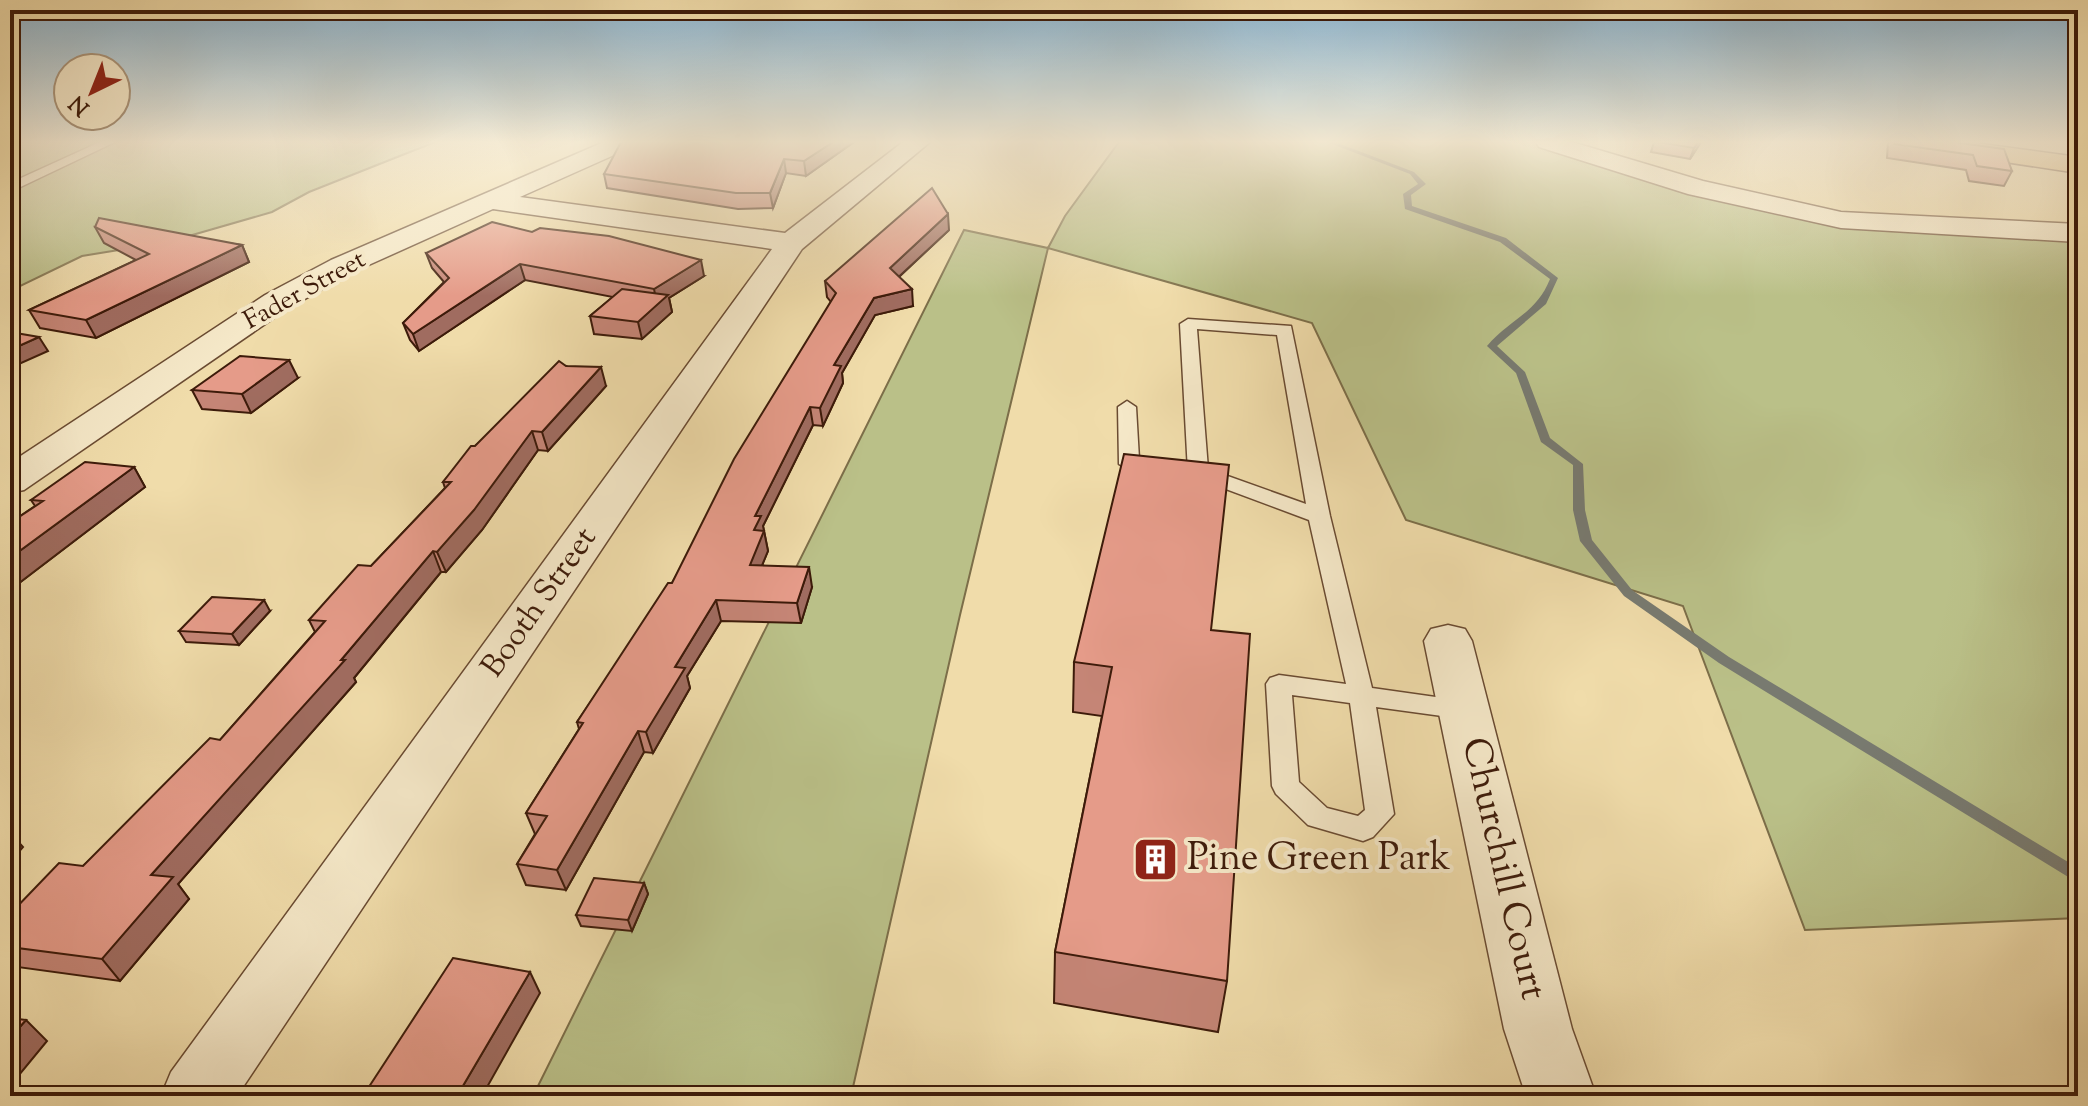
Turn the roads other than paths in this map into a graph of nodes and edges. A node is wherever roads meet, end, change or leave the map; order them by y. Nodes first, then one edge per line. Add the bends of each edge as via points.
1 (507, 194) edge
2 (853, 194) edge
3 (1722, 194) edge
4 (490, 201) junction
5 (2078, 233) edge
6 (791, 243) junction
7 (1127, 407) dead end
8 (1184, 470) junction
9 (10, 481) edge
10 (1319, 516) junction
11 (1448, 641) dead end
12 (1361, 694) junction
13 (1466, 710) junction
14 (1568, 1089) edge
15 (196, 1096) edge

1 - 4 street, Fader Street
2 - 6 street, Booth Street
3 - 5 street via 1841,220
4 - 6 street
4 - 9 street, Fader Street via 342,266 276,302
6 - 15 street, Booth Street
7 - 8 lane via 1129,464
8 - 10 lane
8 - 10 lane via 1188,324 1285,330
10 - 12 lane
11 - 13 street, Churchill Court
12 - 12 lane via 1279,684 1286,786 1318,817 1363,829 1380,814
12 - 13 lane
13 - 14 street, Churchill Court via 1538,1029

